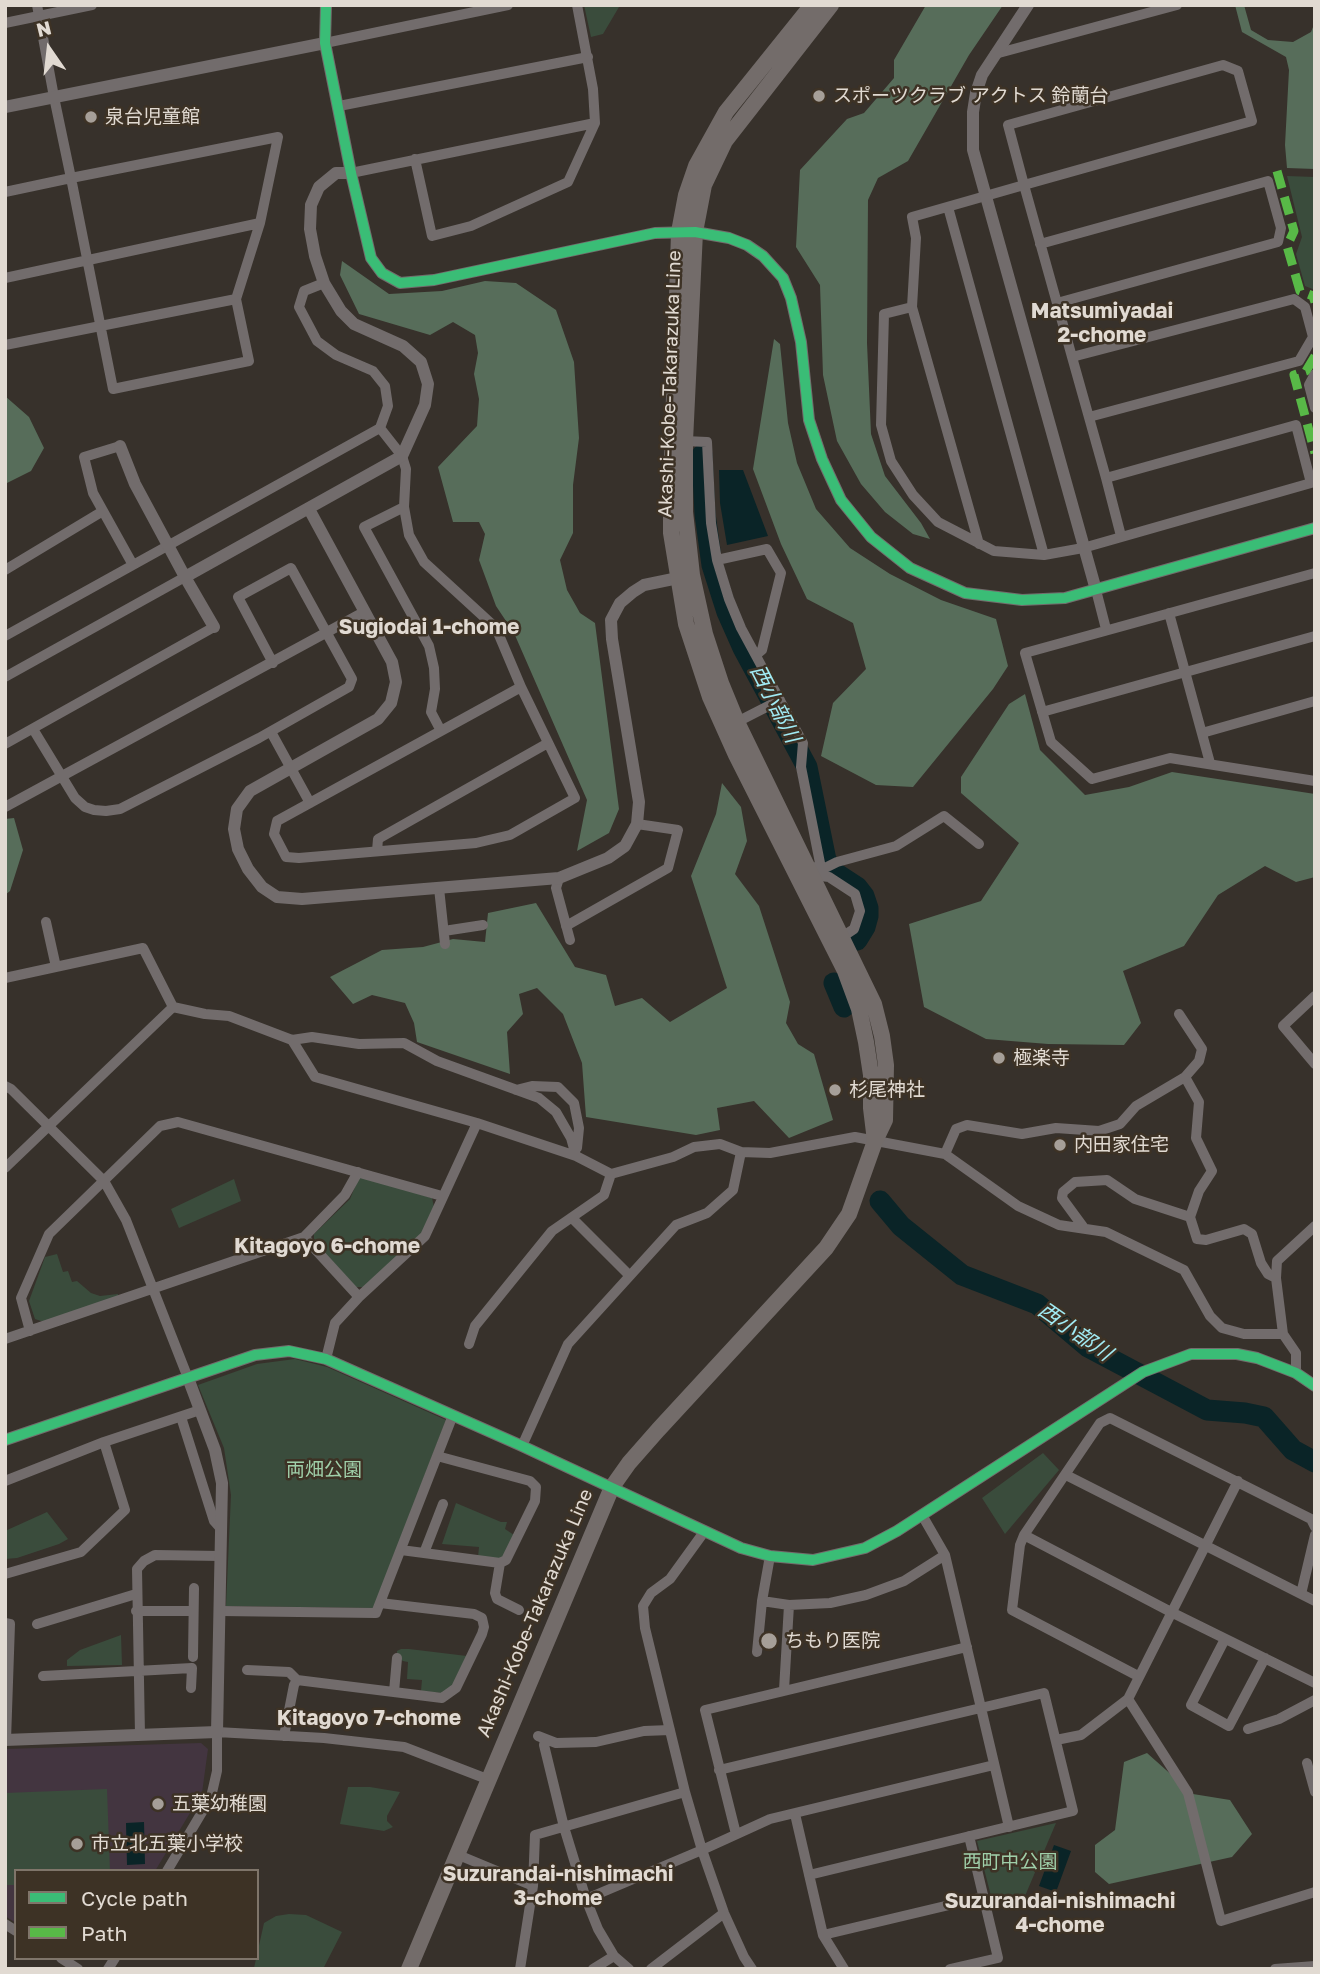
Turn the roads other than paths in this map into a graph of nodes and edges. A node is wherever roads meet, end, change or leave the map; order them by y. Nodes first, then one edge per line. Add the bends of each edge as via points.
1 (92, 5) edge
2 (326, 5) edge
3 (508, 5) edge
4 (577, 5) edge
5 (812, 5) edge
6 (831, 5) edge
7 (1028, 5) edge
8 (1177, 5) edge
9 (38, 11) edge
10 (5, 23) edge
11 (325, 43) junction
12 (995, 54) junction
13 (588, 57) junction
14 (54, 97) junction
15 (339, 106) junction
16 (5, 107) edge
17 (594, 122) junction
18 (415, 159) junction
19 (351, 173) junction
20 (71, 178) junction
21 (1024, 185) junction
22 (5, 192) edge
23 (985, 196) junction
24 (948, 207) junction
25 (260, 223) junction
26 (687, 232) junction
27 (1040, 244) junction
28 (88, 261) junction
29 (5, 278) edge
30 (324, 283) junction
31 (236, 299) junction
32 (1057, 303) junction
33 (912, 307) junction
34 (100, 325) junction
35 (5, 345) edge
36 (1072, 357) junction
37 (1315, 374) edge
38 (1315, 408) edge
39 (1088, 417) junction
40 (380, 428) junction
41 (685, 441) junction
42 (120, 446) joint
43 (402, 456) junction
44 (1106, 478) junction
45 (404, 507) junction
46 (309, 509) junction
47 (103, 511) junction
48 (1315, 528) edge
49 (1121, 536) junction
50 (979, 544) junction
51 (168, 546) junction
52 (1083, 548) junction
53 (1044, 555) junction
54 (717, 560) junction
55 (133, 565) junction
56 (5, 570) edge
57 (1315, 573) edge
58 (185, 577) junction
59 (678, 578) junction
60 (1096, 590) junction
61 (364, 612) junction
62 (1170, 613) junction
63 (214, 627) joint
64 (1106, 629) junction
65 (327, 633) junction
66 (5, 636) edge
67 (1315, 636) edge
68 (755, 655) junction
69 (273, 663) junction
70 (1185, 673) junction
71 (5, 677) edge
72 (521, 687) junction
73 (780, 700) junction
74 (1315, 701) edge
75 (1042, 712) junction
76 (737, 722) junction
77 (33, 729) junction
78 (441, 731) junction
79 (271, 732) junction
80 (1202, 733) junction
81 (548, 743) junction
82 (5, 744) edge
83 (1210, 763) junction
84 (291, 768) junction
85 (61, 776) junction
86 (1315, 780) edge
87 (310, 803) junction
88 (5, 807) edge
89 (637, 824) junction
90 (979, 844) dead end
91 (377, 851) junction
92 (811, 875) junction
93 (559, 878) junction
94 (439, 888) junction
95 (47, 922) dead end
96 (484, 925) dead end
97 (566, 926) junction
98 (444, 931) junction
99 (842, 937) junction
100 (570, 940) dead end
101 (445, 944) dead end
102 (56, 967) junction
103 (5, 978) edge
104 (1315, 996) edge
105 (173, 1007) junction
106 (1178, 1014) dead end
107 (292, 1040) junction
108 (1315, 1064) edge
109 (1185, 1077) junction
110 (5, 1086) edge
111 (516, 1090) junction
112 (477, 1123) junction
113 (49, 1126) junction
114 (875, 1141) junction
115 (741, 1152) junction
116 (945, 1154) junction
117 (576, 1156) junction
118 (5, 1168) edge
119 (358, 1172) junction
120 (611, 1174) junction
121 (104, 1181) junction
122 (442, 1196) junction
123 (572, 1217) junction
124 (1190, 1217) junction
125 (1315, 1226) edge
126 (1084, 1228) junction
127 (304, 1237) junction
128 (629, 1275) junction
129 (1276, 1278) junction
130 (152, 1289) junction
131 (359, 1297) junction
132 (30, 1331) junction
133 (1283, 1334) junction
134 (5, 1339) edge
135 (469, 1344) dead end
136 (326, 1359) junction
137 (1296, 1373) junction
138 (188, 1378) junction
139 (1315, 1387) edge
140 (200, 1410) junction
141 (1079, 1412) junction
142 (453, 1415) junction
143 (181, 1417) junction
144 (1100, 1423) junction
145 (5, 1440) edge
146 (104, 1443) junction
147 (522, 1446) junction
148 (437, 1456) junction
149 (1066, 1475) junction
150 (5, 1480) edge
151 (1238, 1481) junction
152 (612, 1487) junction
153 (443, 1504) dead end
154 (922, 1515) junction
155 (1315, 1527) edge
156 (222, 1530) junction
157 (704, 1532) junction
158 (1024, 1535) junction
159 (1315, 1535) edge
160 (1204, 1545) junction
161 (401, 1550) junction
162 (424, 1553) junction
163 (945, 1555) junction
164 (221, 1556) junction
165 (769, 1556) junction
166 (500, 1563) junction
167 (5, 1574) edge
168 (194, 1587) dead end
169 (136, 1594) junction
170 (1301, 1594) junction
171 (762, 1601) junction
172 (1315, 1601) edge
173 (380, 1603) junction
174 (789, 1605) junction
175 (519, 1610) dead end
176 (136, 1611) junction
177 (192, 1611) junction
178 (221, 1611) junction
179 (1171, 1612) junction
180 (5, 1623) edge
181 (37, 1624) dead end
182 (1225, 1639) junction
183 (967, 1647) junction
184 (757, 1652) dead end
185 (193, 1657) dead end
186 (397, 1658) dead end
187 (1265, 1658) junction
188 (247, 1670) dead end
189 (138, 1671) junction
190 (43, 1676) dead end
191 (1138, 1676) junction
192 (297, 1680) junction
193 (1315, 1683) edge
194 (6, 1686) edge
195 (191, 1688) dead end
196 (784, 1690) junction
197 (394, 1692) junction
198 (1128, 1699) junction
199 (1315, 1700) edge
200 (982, 1707) junction
201 (1248, 1729) dead end
202 (670, 1730) junction
203 (217, 1732) junction
204 (140, 1735) junction
205 (284, 1736) junction
206 (6, 1740) edge
207 (1056, 1740) junction
208 (1307, 1763) dead end
209 (994, 1765) junction
210 (719, 1770) junction
211 (487, 1779) junction
212 (685, 1792) junction
213 (1315, 1793) edge
214 (795, 1814) junction
215 (564, 1827) junction
216 (1009, 1827) junction
217 (736, 1834) junction
218 (969, 1836) junction
219 (702, 1850) junction
220 (456, 1854) junction
221 (168, 1869) edge
222 (809, 1875) junction
223 (533, 1886) junction
224 (1315, 1892) edge
225 (983, 1897) junction
226 (586, 1899) junction
227 (724, 1913) junction
228 (822, 1935) junction
229 (614, 1956) junction
230 (1315, 1966) edge
231 (408, 1969) edge
232 (520, 1969) edge
233 (593, 1969) edge
234 (629, 1969) edge
235 (651, 1969) edge
236 (752, 1969) edge
237 (844, 1969) edge
238 (950, 1969) edge
239 (1275, 1969) edge

1 - 9 street
2 - 11 street
3 - 11 street
4 - 13 street
5 - 26 main road, Akashi-Kobe-Takarazuka Line via 710,139 689,185
6 - 26 main road, Akashi-Kobe-Takarazuka Line via 725,141
7 - 12 street
8 - 12 street
9 - 10 street
9 - 14 street
11 - 14 street
11 - 15 street
12 - 23 street via 976,93 972,130
13 - 15 street
13 - 17 street
14 - 16 street
14 - 20 street
15 - 19 street
17 - 18 street
17 - 18 street via 568,182 471,226 432,236
18 - 19 street
19 - 26 street via 371,258 382,273 400,284 655,233
19 - 30 street via 335,173 319,187 312,205 314,256
20 - 22 street
20 - 25 street via 278,137
20 - 28 street
21 - 21 street via 1008,125 1223,65 1238,71 1252,121
21 - 23 street
21 - 27 street
23 - 24 street
23 - 52 street
24 - 33 street via 912,217 916,238
24 - 53 street
25 - 28 street
25 - 31 street
26 - 41 main road, Akashi-Kobe-Takarazuka Line
26 - 59 main road, Akashi-Kobe-Takarazuka Line via 671,494
26 - 60 street via 747,245 783,278 801,342 808,420 841,500 871,537 910,568 965,593 1021,600 1065,598
27 - 32 street
27 - 32 street via 1268,181 1281,228 1278,242
28 - 29 street
28 - 34 street
30 - 40 street via 304,291 299,307 317,341 373,371 384,386 388,406
30 - 43 street via 354,324 403,346 421,362 428,384 425,405
31 - 34 street
31 - 34 street via 249,361 113,389
32 - 36 street
33 - 50 street
33 - 50 street via 884,314 881,425 891,461 938,522
34 - 35 street
36 - 39 street
36 - 39 street via 1294,299 1305,307 1313,337 1299,361
37 - 38 street via 1309,385
39 - 44 street
40 - 43 street
40 - 51 street
41 - 54 street via 707,442 710,523
41 - 76 main road, Akashi-Kobe-Takarazuka Line via 685,512 692,575 705,634
42 - 47 street via 84,457
42 - 51 street
43 - 45 street
43 - 46 street
44 - 49 street
44 - 49 street via 1296,425 1311,483
45 - 72 street via 409,535 424,562 496,628
45 - 78 street via 364,527 429,646 435,689 431,712
46 - 58 street
46 - 61 street
47 - 55 street
47 - 56 street
48 - 60 street
49 - 52 street
50 - 53 street via 994,551
51 - 55 street
51 - 58 street
52 - 53 street
52 - 60 street
54 - 68 street
54 - 68 street via 767,549 781,573 762,650
55 - 66 street
57 - 62 street
58 - 63 street
58 - 71 street
59 - 89 street via 644,585 620,603 611,620 639,802
59 - 114 main road, Akashi-Kobe-Takarazuka Line via 710,697 845,971 859,1009 871,1075
60 - 64 street
61 - 65 street
61 - 84 street via 392,662 396,682 391,703 378,719
62 - 64 street
62 - 70 street
63 - 77 street
64 - 75 street via 1026,653
65 - 69 street
65 - 69 street via 291,568 238,597
65 - 79 street via 352,679 349,687
67 - 70 street
68 - 73 street
69 - 85 street
70 - 75 street
70 - 80 street
72 - 78 street
72 - 81 street
73 - 76 street
73 - 92 street via 803,743 801,767 820,863
74 - 80 street
75 - 83 street via 1051,742 1092,779 1171,758
76 - 92 main road, Akashi-Kobe-Takarazuka Line
77 - 82 street
77 - 85 street
78 - 87 street
79 - 84 street
79 - 85 street via 106,811 85,807
80 - 83 street
81 - 91 street via 378,839
81 - 91 street via 575,798 510,835 476,843
83 - 86 street
84 - 87 street
84 - 94 street via 250,792 237,809 238,849 262,887 277,897 302,899
85 - 88 street
87 - 91 street via 276,821 274,834 286,857
89 - 93 street via 625,846 608,858
89 - 97 street via 678,830 668,868
90 - 92 street via 944,816 896,846 837,862
92 - 99 main road, Akashi-Kobe-Takarazuka Line
92 - 99 street via 829,877 855,894 860,911 854,929
93 - 94 street
93 - 97 street via 556,888
94 - 98 street
95 - 102 street
96 - 98 street
97 - 100 street
98 - 101 street
99 - 114 main road, Akashi-Kobe-Takarazuka Line via 874,1004 882,1036 885,1120
102 - 103 street
102 - 105 street via 143,948
104 - 108 street via 1283,1026
105 - 107 street via 229,1016
105 - 113 street
106 - 109 street via 1202,1049 1199,1061
107 - 111 street via 312,1037 359,1044 404,1043 437,1061
107 - 112 street via 315,1077
109 - 116 street via 1136,1106 1120,1124 1099,1131 1056,1128 1022,1134 967,1125 957,1129
109 - 124 street via 1199,1102 1196,1138 1212,1171
110 - 113 street
111 - 117 street via 539,1098 556,1112
111 - 117 street via 558,1087 574,1103 579,1128
112 - 117 street
112 - 122 street
113 - 118 street
113 - 121 street
114 - 115 street via 855,1137 770,1153
114 - 116 street
114 - 152 main road, Akashi-Kobe-Takarazuka Line via 849,1214 826,1248 658,1430
115 - 120 street via 720,1144 694,1147
115 - 128 street via 733,1190 707,1213 676,1225
116 - 126 street via 1018,1206 1059,1225
117 - 120 street
119 - 121 street via 178,1122 160,1126
119 - 122 street
119 - 127 street via 345,1195
120 - 123 street via 604,1195
121 - 130 street via 126,1220
121 - 132 street via 49,1234 21,1298
122 - 131 street via 425,1236
123 - 128 street
123 - 135 street via 552,1231 475,1326
124 - 126 street via 1135,1199 1107,1180 1075,1182 1062,1198
124 - 129 street via 1197,1239 1244,1229 1252,1234 1261,1263 1268,1275
125 - 129 street via 1277,1261
126 - 133 street via 1106,1231 1184,1270 1210,1317 1222,1328 1244,1334
127 - 130 street
127 - 131 street
128 - 147 street via 568,1344
129 - 133 street
130 - 132 street
130 - 138 street
131 - 136 street via 335,1323
132 - 134 street
133 - 137 street via 1296,1353
136 - 138 street via 289,1351 267,1353
136 - 142 street
137 - 139 street
137 - 141 street via 1237,1354 1191,1354 1143,1372
138 - 140 street
138 - 145 street
140 - 143 street
140 - 156 street via 222,1483
141 - 144 street
141 - 154 street
142 - 147 street
142 - 148 street
143 - 146 street
143 - 156 street via 214,1521
144 - 149 street
144 - 151 street via 1110,1418
146 - 150 street
146 - 167 street via 125,1510 81,1552
147 - 152 street
148 - 161 street
148 - 166 street via 520,1477 536,1487 535,1501 506,1560
149 - 158 street
149 - 160 street
151 - 155 street via 1311,1519
151 - 160 street
152 - 157 street
152 - 211 main road, Akashi-Kobe-Takarazuka Line
153 - 162 street
154 - 163 street
154 - 165 street via 866,1548 813,1560
156 - 164 street
157 - 165 street
157 - 202 street via 670,1579 651,1593 643,1606
158 - 179 street
158 - 191 street via 1012,1610
159 - 170 street
160 - 170 street
160 - 179 street
161 - 162 street
161 - 173 street
162 - 166 street
163 - 174 street via 904,1581 866,1595
163 - 183 street
164 - 169 street via 155,1555 137,1569
164 - 178 street
165 - 171 street
166 - 175 street via 497,1600
168 - 177 street
169 - 176 street
169 - 181 street
170 - 172 street
171 - 174 street
171 - 184 street
173 - 178 street via 376,1614
173 - 197 street via 474,1614 482,1618 484,1627 452,1692 442,1698
174 - 196 street
176 - 177 street
176 - 189 street
177 - 185 street
178 - 203 street
179 - 182 street
179 - 191 street
180 - 194 street via 10,1624
182 - 187 street
182 - 187 street via 1191,1705 1229,1726
183 - 196 street
183 - 200 street
186 - 197 street
187 - 193 street
188 - 192 street via 289,1672
189 - 190 street
189 - 195 street via 192,1668
189 - 204 street
191 - 198 street
192 - 197 street
192 - 205 street
194 - 206 street
196 - 210 street via 705,1710
198 - 207 street via 1081,1735
198 - 224 street via 1188,1793 1221,1921
199 - 201 street
200 - 207 street via 1044,1693
200 - 209 street
200 - 210 street
202 - 212 street
202 - 215 street via 596,1742 556,1743 542,1738
203 - 204 street
203 - 205 street
203 - 221 street via 217,1771 211,1797
204 - 206 street
205 - 211 street via 404,1747
207 - 216 street via 1073,1811
208 - 213 street
209 - 214 street
209 - 216 street
210 - 217 street
211 - 220 main road, Akashi-Kobe-Takarazuka Line
212 - 215 street
212 - 219 street
214 - 217 street
214 - 222 street
215 - 223 street via 535,1835
215 - 226 street
216 - 218 street
217 - 219 street
218 - 222 street
218 - 225 street
219 - 226 street
219 - 227 street
220 - 223 street
220 - 231 main road, Akashi-Kobe-Takarazuka Line
222 - 228 street
223 - 232 street
225 - 228 street
225 - 238 street via 998,1958
226 - 229 street
227 - 235 street
227 - 236 street
228 - 237 street
229 - 233 street
229 - 234 street
230 - 239 street

